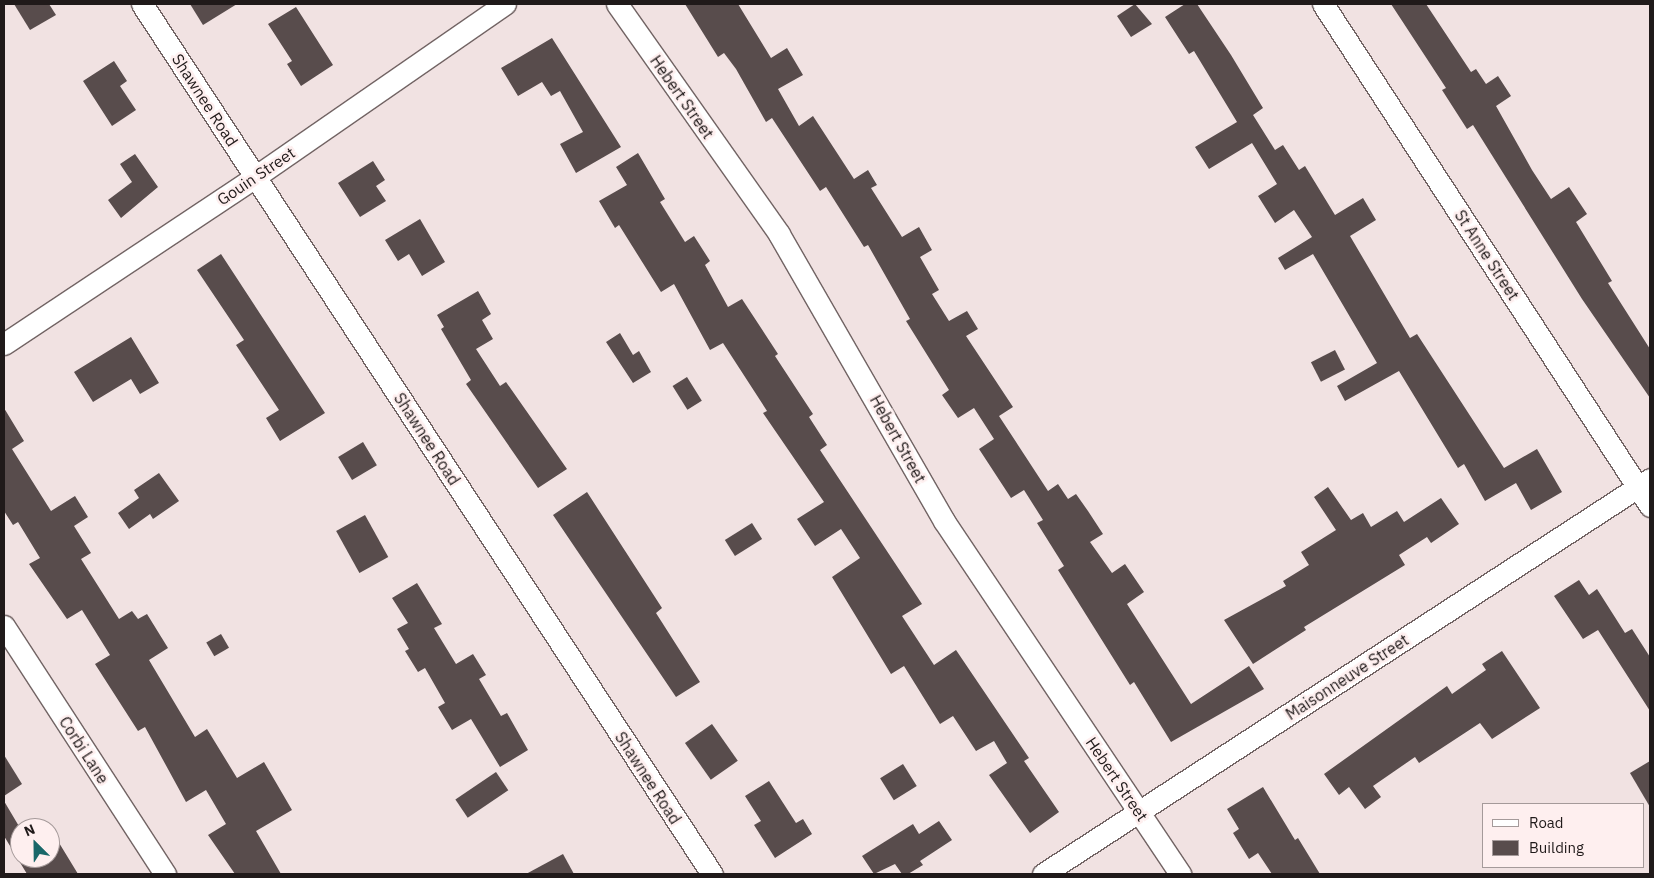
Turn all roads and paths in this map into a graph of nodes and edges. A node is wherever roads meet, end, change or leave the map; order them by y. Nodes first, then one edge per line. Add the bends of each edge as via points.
1 (142, 4) edge
2 (505, 4) edge
3 (617, 4) edge
4 (1323, 4) edge
5 (255, 177) junction
6 (4, 344) edge
7 (1644, 483) edge
8 (1650, 506) edge
9 (4, 626) edge
10 (1139, 812) junction
11 (165, 874) edge
12 (712, 874) edge
13 (1043, 874) edge
14 (1180, 874) edge

1 - 5 street, Shawnee Road
2 - 5 street, Gouin Street
3 - 10 street, Hebert Street via 779,234 944,521
4 - 7 street, St Anne Street
5 - 6 street, Gouin Street
5 - 12 street, Shawnee Road
7 - 8 street, St Anne Street
7 - 10 street, Maisonneuve Street
9 - 11 street, Corbi Lane
10 - 13 street, Maisonneuve Street
10 - 14 street, Hebert Street

